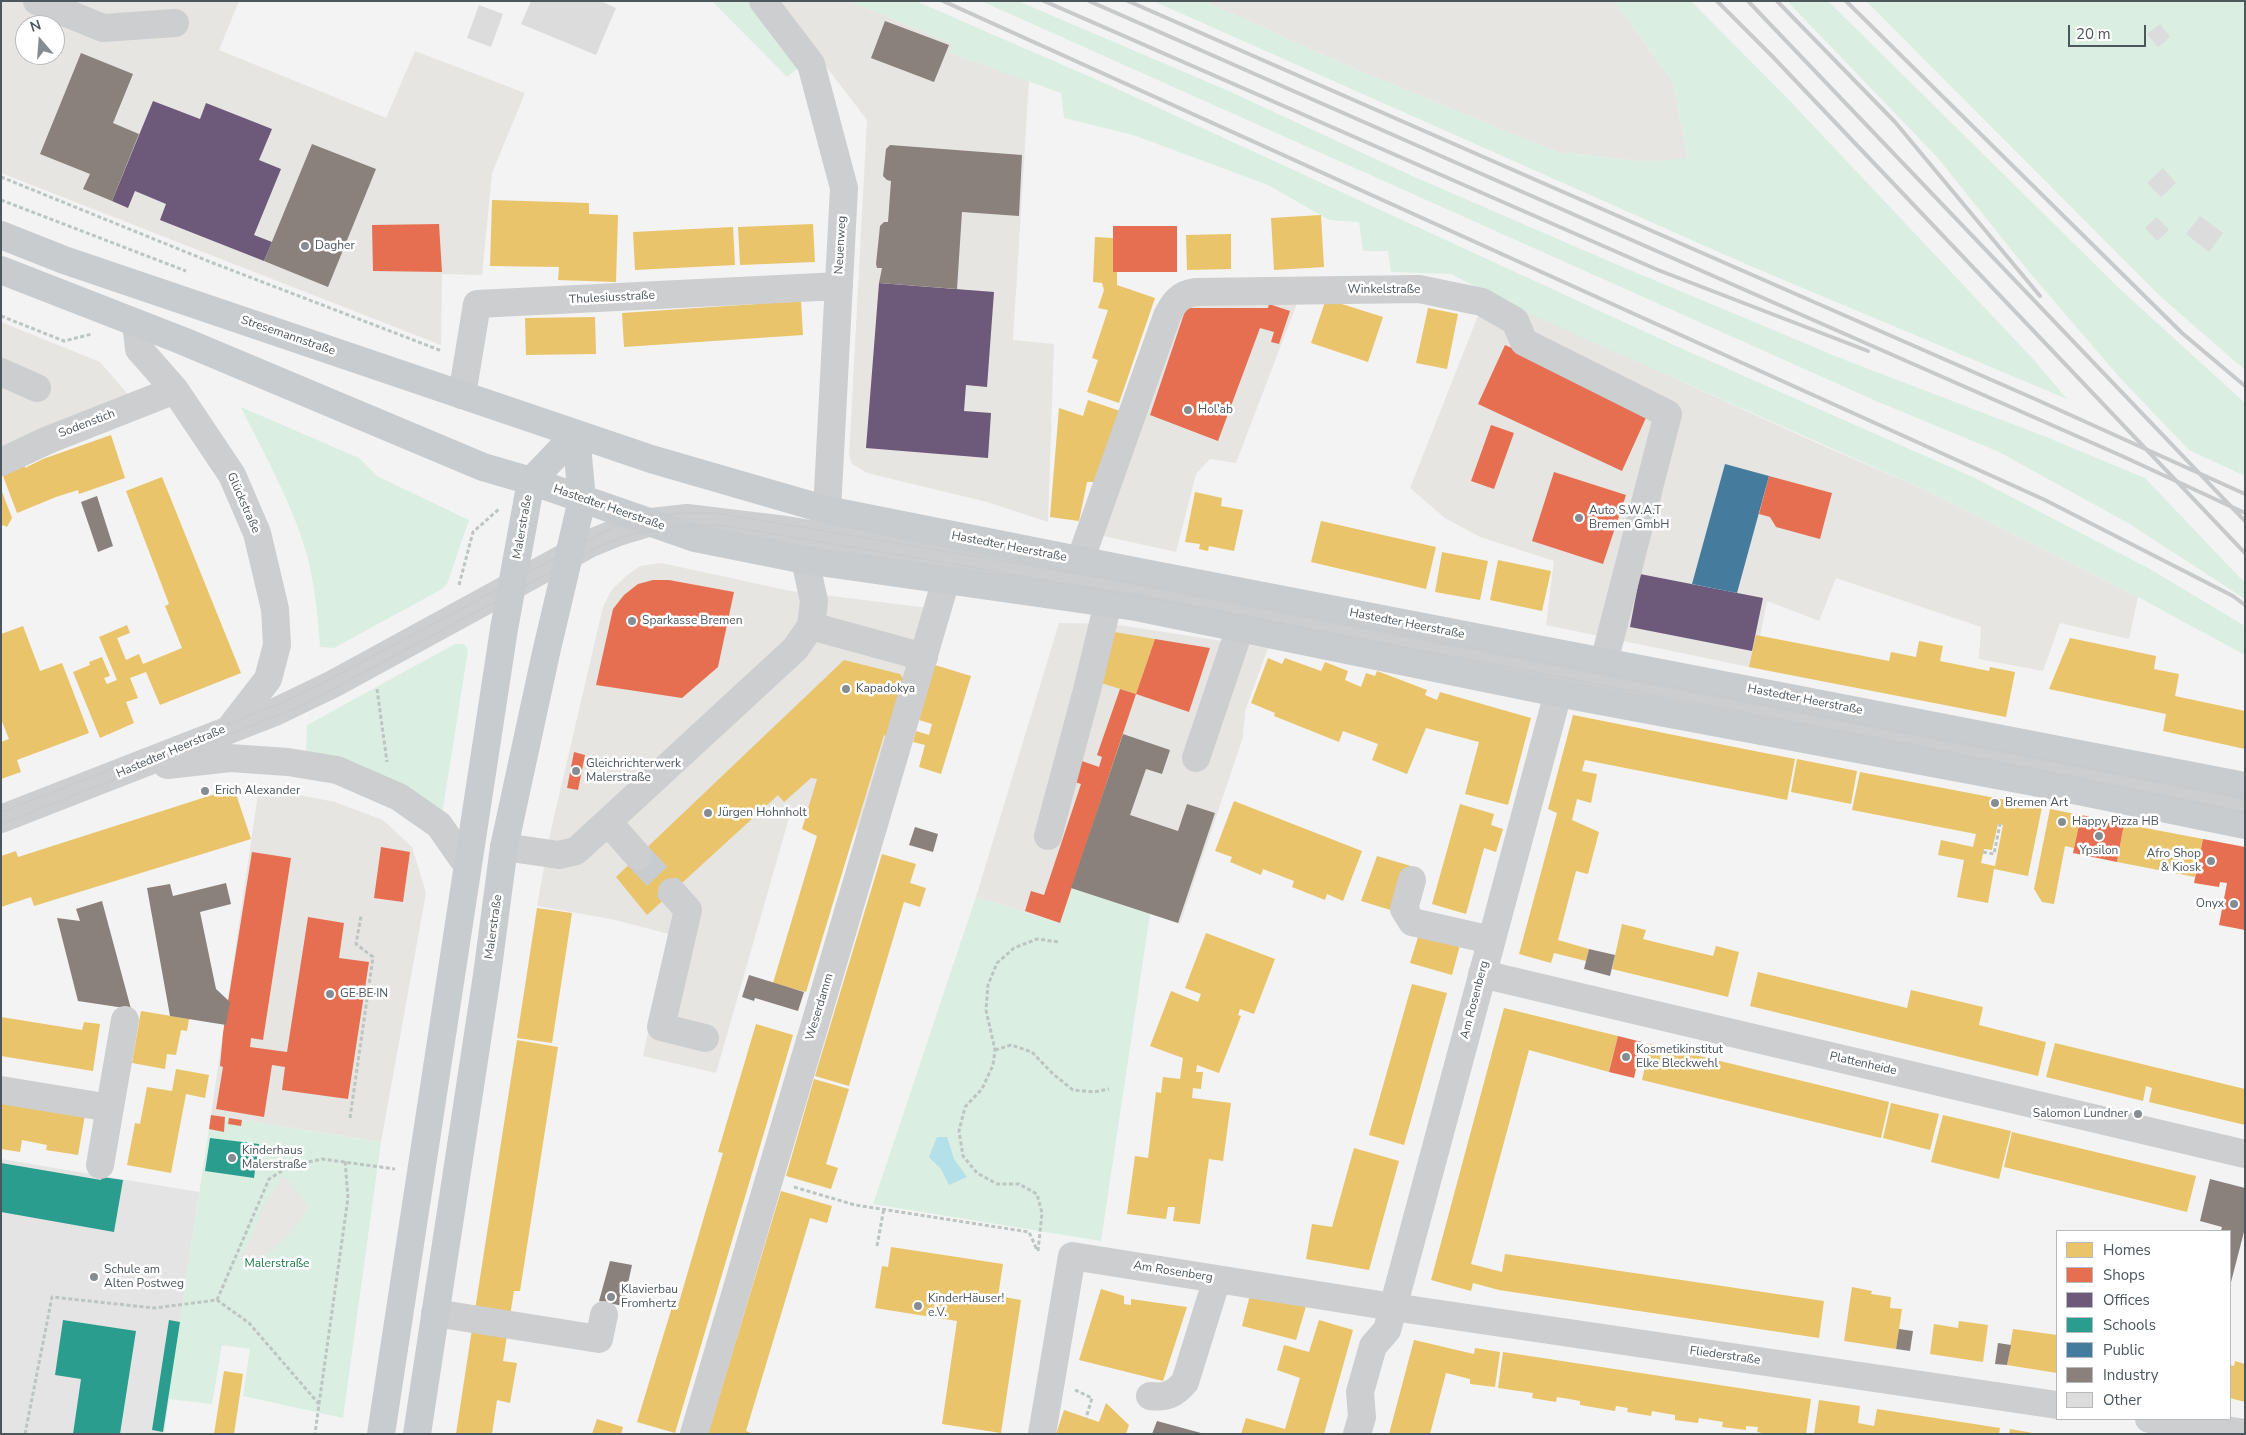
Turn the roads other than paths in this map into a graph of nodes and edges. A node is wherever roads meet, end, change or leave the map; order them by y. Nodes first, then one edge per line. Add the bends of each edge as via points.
1 (37, 1) edge
2 (763, 1) edge
3 (175, 22) dead end
4 (1, 235) edge
5 (1, 270) edge
6 (839, 286) junction
7 (136, 323) junction
8 (1, 372) edge
9 (464, 382) junction
10 (37, 388) dead end
11 (175, 390) junction
12 (576, 434) junction
13 (1, 462) edge
14 (531, 481) junction
15 (582, 500) junction
16 (827, 510) junction
17 (651, 522) junction
18 (568, 556) junction
19 (805, 560) junction
20 (1080, 561) junction
21 (946, 580) junction
22 (512, 586) junction
23 (1108, 603) junction
24 (811, 626) junction
25 (1240, 628) junction
26 (924, 657) junction
27 (1604, 662) junction
28 (268, 679) joint
29 (1558, 693) junction
30 (228, 731) junction
31 (1196, 758) dead end
32 (110, 778) junction
33 (2245, 786) edge
34 (2245, 806) edge
35 (1, 819) edge
36 (608, 822) junction
37 (2245, 825) edge
38 (1048, 836) dead end
39 (504, 847) junction
40 (638, 856) tunnel mouth
41 (467, 865) junction
42 (1412, 880) dead end
43 (672, 892) tunnel mouth
44 (1491, 940) junction
45 (1482, 974) junction
46 (125, 1020) dead end
47 (705, 1038) dead end
48 (1, 1090) edge
49 (110, 1108) junction
50 (2245, 1154) edge
51 (100, 1165) dead end
52 (1217, 1279) junction
53 (1392, 1308) junction
54 (435, 1313) junction
55 (604, 1315) dead end
56 (1150, 1396) dead end
57 (2056, 1405) edge
58 (2156, 1420) edge
59 (2245, 1433) edge
60 (381, 1434) edge
61 (417, 1434) edge
62 (694, 1434) edge
63 (1042, 1434) edge
64 (1357, 1434) edge

1 - 3 street via 103,28
2 - 6 street, Neuenweg via 811,64 831,132 844,188
4 - 9 main road, Stresemannstraße via 64,260
5 - 7 main road
6 - 9 street, Thulesiusstraße via 477,304
6 - 16 street, Neuenweg
7 - 11 street, Glückstraße via 139,349
7 - 14 main road via 467,460
8 - 10 street
9 - 12 main road, Stresemannstraße
11 - 13 street, Sodenstich
11 - 28 street, Glückstraße via 232,474 257,532 275,609 277,645
12 - 14 main road, Malerstraße
12 - 15 main road, Malerstraße
12 - 16 main road, Hastedter Heerstraße
14 - 15 main road, Hastedter Heerstraße
14 - 22 main road, Malerstraße
15 - 17 main road, Hastedter Heerstraße
15 - 18 main road, Malerstraße
16 - 20 main road, Hastedter Heerstraße
17 - 18 street via 618,532
17 - 19 main road, Hastedter Heerstraße via 695,538
17 - 34 street via 712,519 1080,580 1713,700
18 - 22 street
18 - 39 main road, Malerstraße
19 - 21 main road, Hastedter Heerstraße
19 - 24 street via 814,601
20 - 27 main road, Hastedter Heerstraße
20 - 27 street, Winkelstraße via 1167,316 1176,300 1196,292 1419,288 1482,302 1515,320 1524,342 1668,414
21 - 23 main road, Hastedter Heerstraße
21 - 26 street, Weserdamm
22 - 30 street via 333,684
22 - 41 main road, Malerstraße
23 - 25 main road, Hastedter Heerstraße
23 - 38 street
24 - 26 street
24 - 36 street via 795,649
25 - 29 main road, Hastedter Heerstraße
25 - 31 street
26 - 62 street, Weserdamm
27 - 33 main road, Hastedter Heerstraße
28 - 30 street, Hastedter Heerstraße
29 - 37 main road, Hastedter Heerstraße
29 - 44 street, Am Rosenberg
30 - 32 street, Hastedter Heerstraße
32 - 35 street, Hastedter Heerstraße
32 - 41 street, Hastedter Heerstraße via 172,764 230,758 337,770 399,797 439,825
36 - 39 street via 576,851 560,855
36 - 40 street
39 - 54 main road, Malerstraße
41 - 60 main road, Malerstraße
42 - 44 street via 1404,909 1412,922
43 - 47 street via 688,910 661,1027
44 - 45 street, Am Rosenberg
45 - 50 street, Plattenheide
45 - 53 street, Am Rosenberg
46 - 49 street
48 - 49 street
49 - 51 street
52 - 53 street, Am Rosenberg
52 - 56 street via 1185,1382 1177,1392 1162,1398
52 - 63 street, Am Rosenberg via 1072,1256
53 - 57 street, Fliederstraße
53 - 64 street, Am Rosenberg via 1387,1330 1373,1346 1360,1392 1362,1417
54 - 55 street via 599,1339
54 - 61 main road, Malerstraße
58 - 59 street

